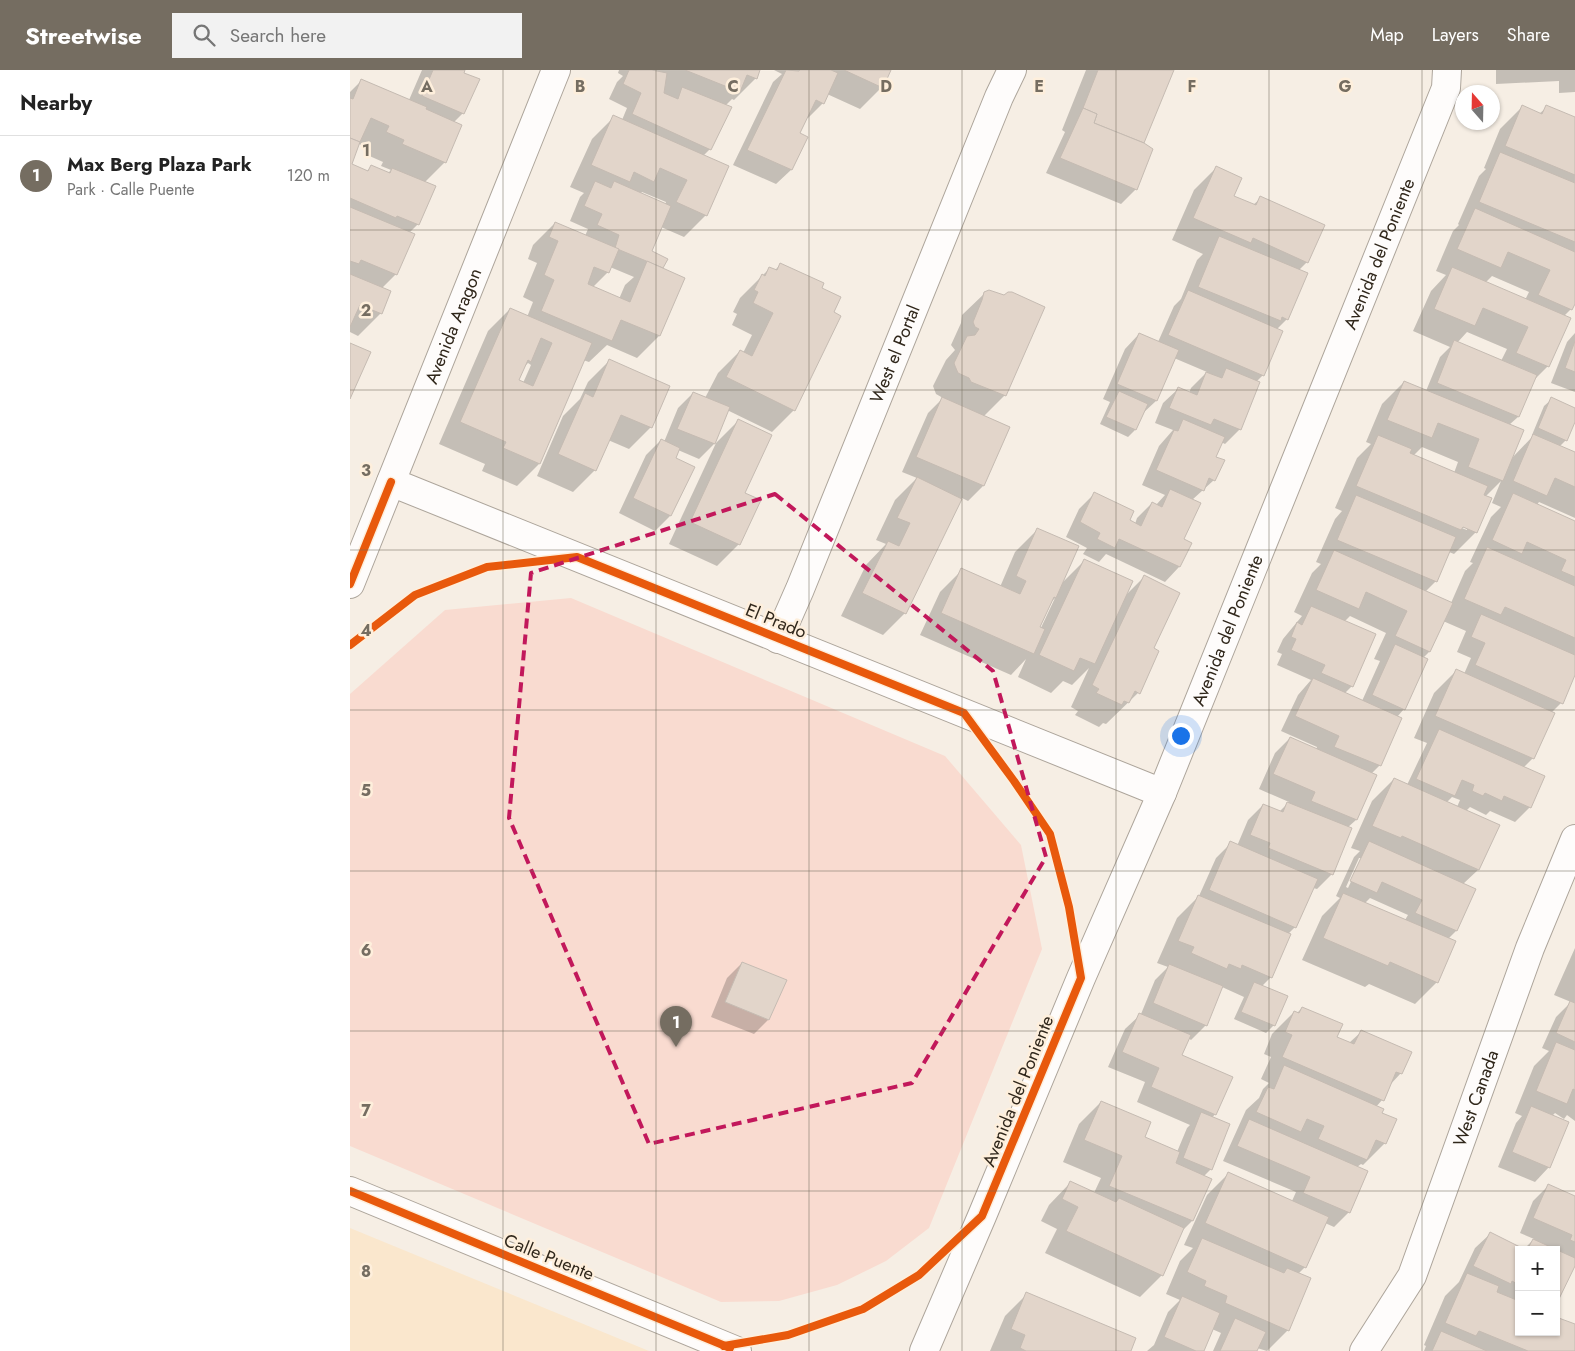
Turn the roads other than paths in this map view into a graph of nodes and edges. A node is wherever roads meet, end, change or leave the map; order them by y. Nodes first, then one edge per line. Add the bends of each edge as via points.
1 (556, 70) edge
2 (1012, 70) edge
3 (1447, 70) edge
4 (391, 482) junction
5 (350, 584) edge
6 (778, 639) junction
7 (1162, 793) junction
8 (1575, 839) edge
9 (350, 1191) edge
10 (737, 1351) edge
11 (924, 1351) edge
12 (1364, 1351) edge

1 - 4 street, Avenida Aragon
2 - 6 street, West el Portal
3 - 7 street, Avenida del Poniente via 1446,88
4 - 5 street, Avenida Aragon
4 - 6 street, El Prado
6 - 7 street, El Prado
7 - 11 street, Avenida del Poniente
8 - 12 street, West Canada via 1530,948 1412,1276
9 - 10 street, Calle Puente

